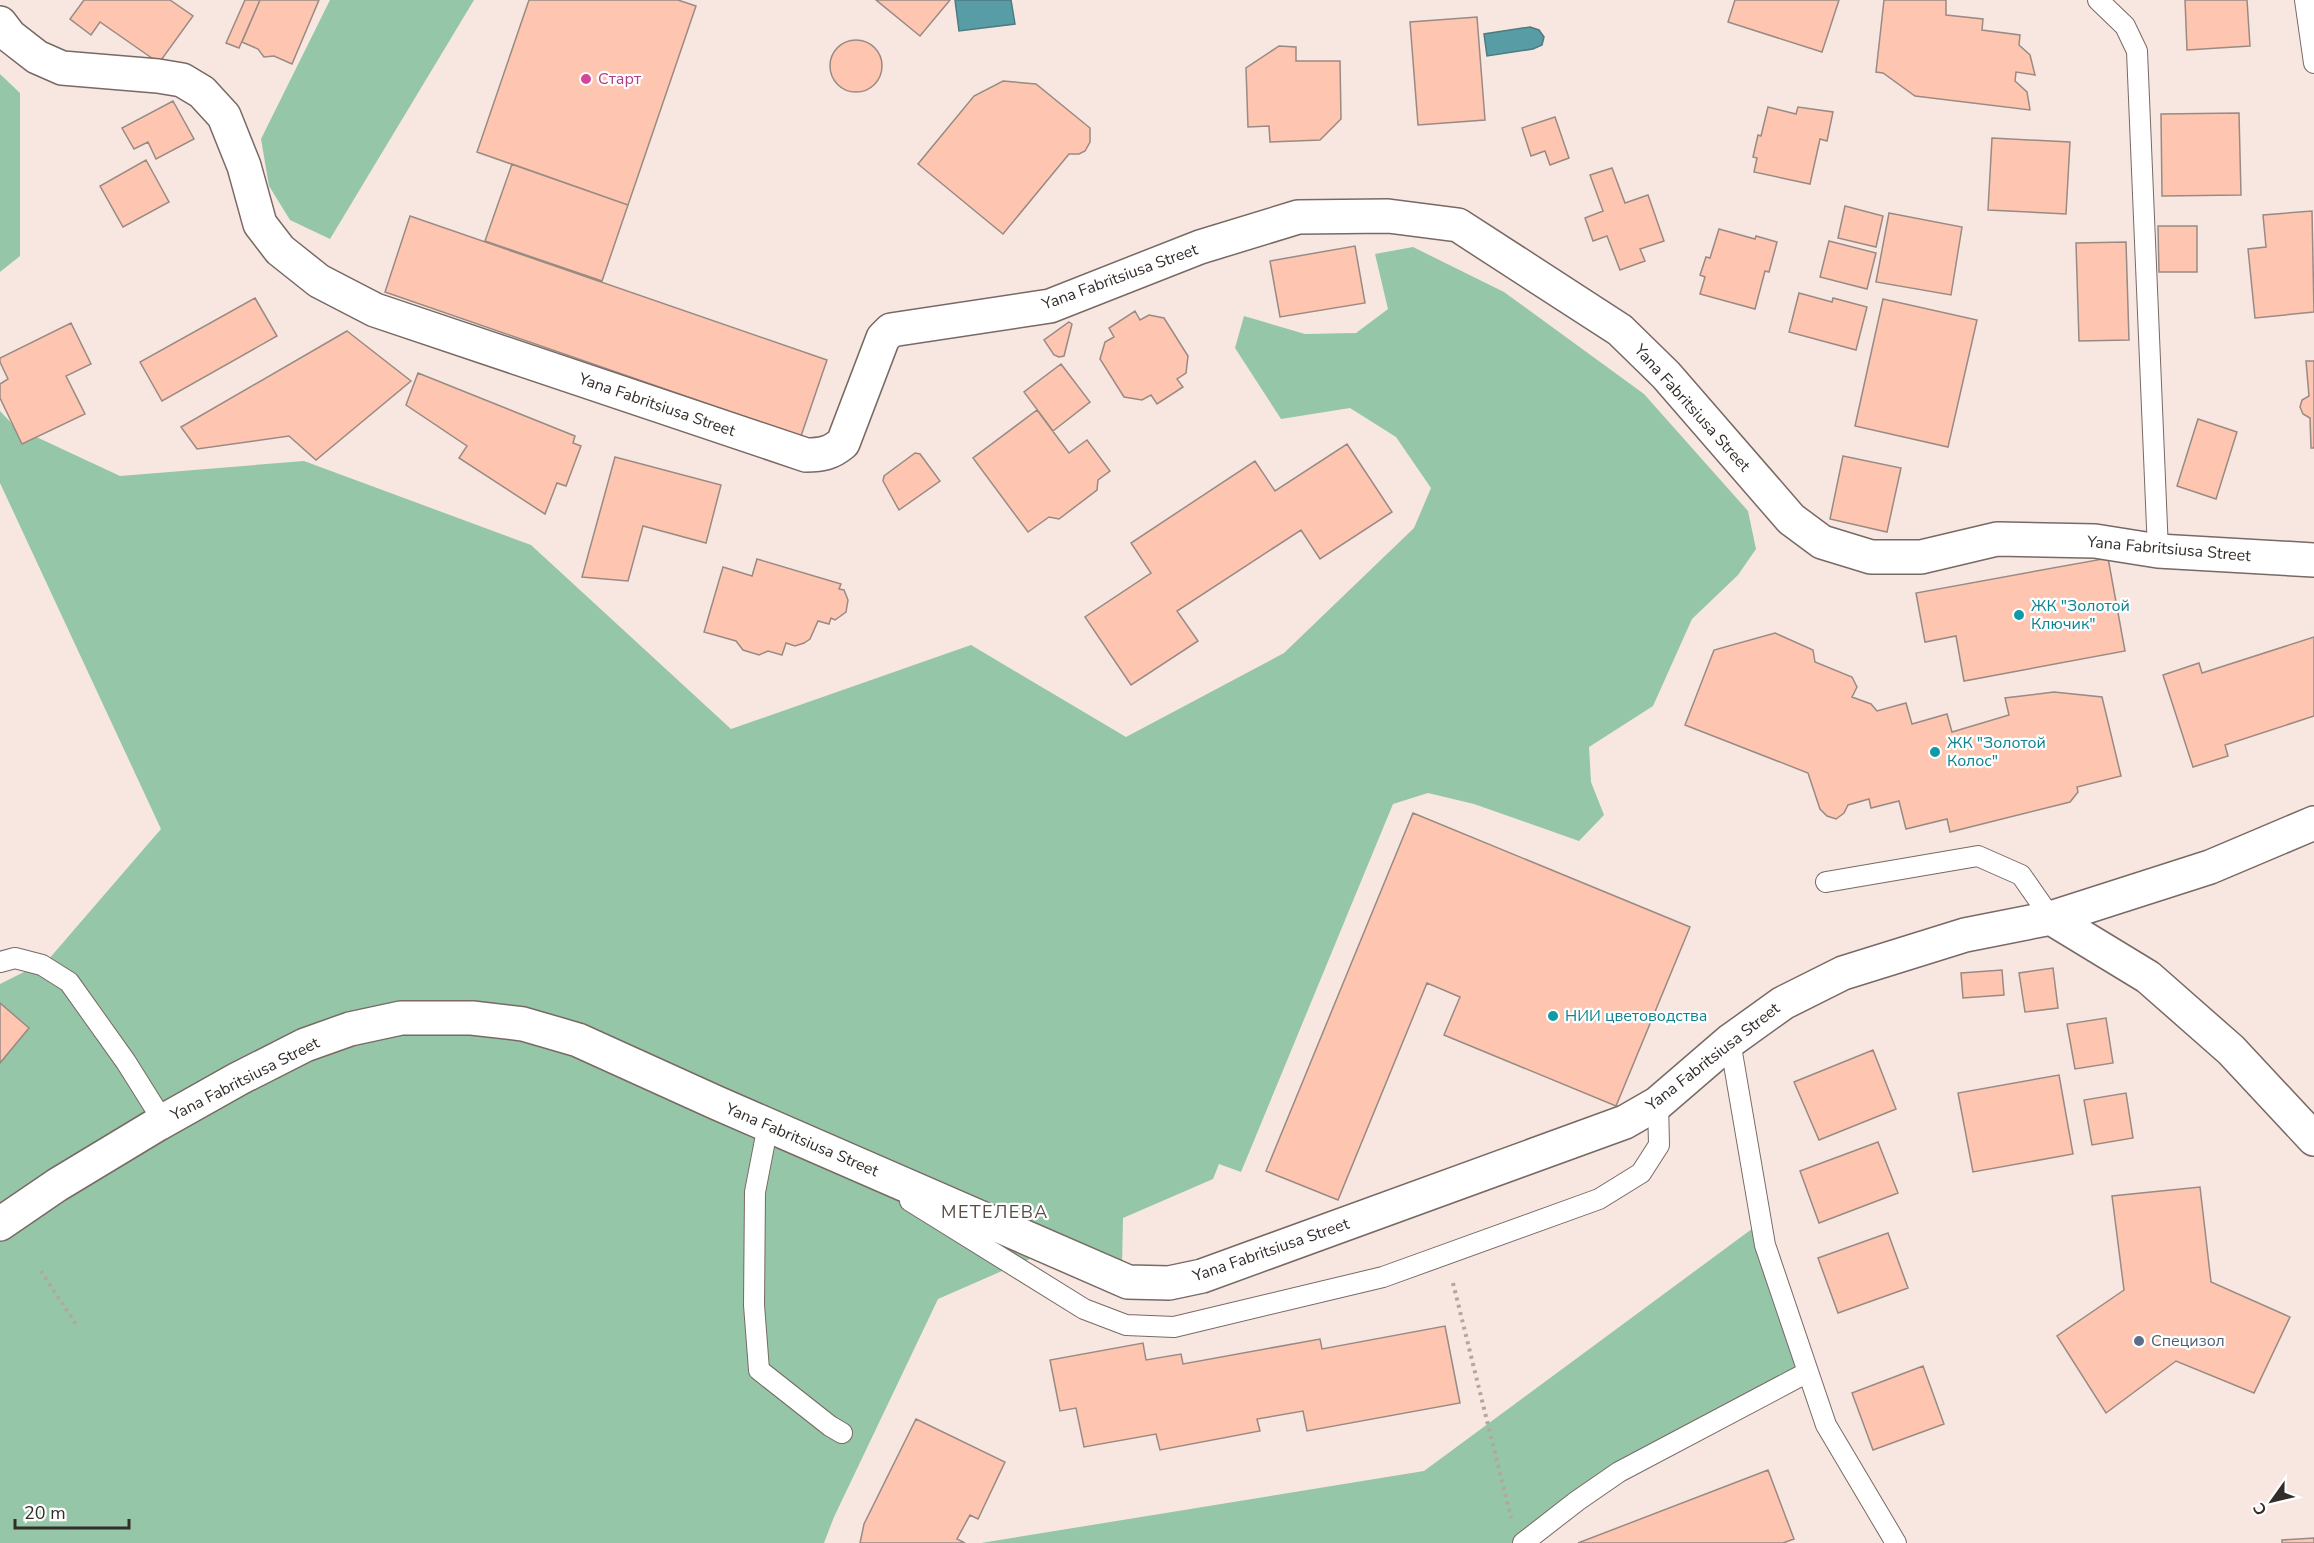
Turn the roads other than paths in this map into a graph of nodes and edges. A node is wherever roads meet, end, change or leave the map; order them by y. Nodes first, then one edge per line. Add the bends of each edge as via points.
1 (2098, 0) edge
2 (2305, 0) edge
3 (0, 23) edge
4 (2314, 63) edge
5 (2158, 551) junction
6 (2314, 560) edge
7 (2314, 823) edge
8 (1826, 882) dead end
9 (2052, 918) junction
10 (0, 962) edge
11 (1730, 1041) junction
12 (1658, 1103) junction
13 (163, 1121) junction
14 (768, 1125) junction
15 (2314, 1139) edge
16 (831, 1152) junction
17 (0, 1224) edge
18 (1808, 1372) junction
19 (842, 1433) dead end
20 (1523, 1543) edge
21 (1896, 1543) edge

1 - 5 lane via 2125,26 2137,51
2 - 4 lane
3 - 5 street, Yana Fabritsiusa Street via 36,57 62,68 158,75 182,80 202,92 224,116 244,166 260,224 280,250 319,281 375,310 806,455 822,455 843,443 883,338 891,330 1050,306 1200,247 1298,217 1388,216 1458,225 1620,330 1666,375 1791,519 1822,542 1870,558 1921,557 1997,539 2095,541
5 - 6 street, Yana Fabritsiusa Street
7 - 9 street, Yana Fabritsiusa Street via 2210,867
8 - 9 lane via 1978,856 2021,875
9 - 11 street, Yana Fabritsiusa Street via 1965,934 1843,973 1783,1003
9 - 15 street via 2148,977 2231,1050
10 - 13 lane via 15,958 42,965 69,982
11 - 12 street, Yana Fabritsiusa Street
11 - 18 lane via 1765,1245
12 - 16 street, Yana Fabritsiusa Street via 1625,1122 1202,1276 1169,1283 1128,1282
12 - 16 lane via 1659,1145 1641,1173 1599,1199 1383,1277 1174,1327 1126,1325 1084,1309
13 - 14 street, Yana Fabritsiusa Street via 305,1045 350,1029 401,1018 472,1018 523,1024 578,1040
13 - 17 street, Yana Fabritsiusa Street
14 - 16 street, Yana Fabritsiusa Street
14 - 19 lane via 755,1192 754,1305 759,1370
18 - 20 lane via 1619,1472
18 - 21 lane via 1826,1425

